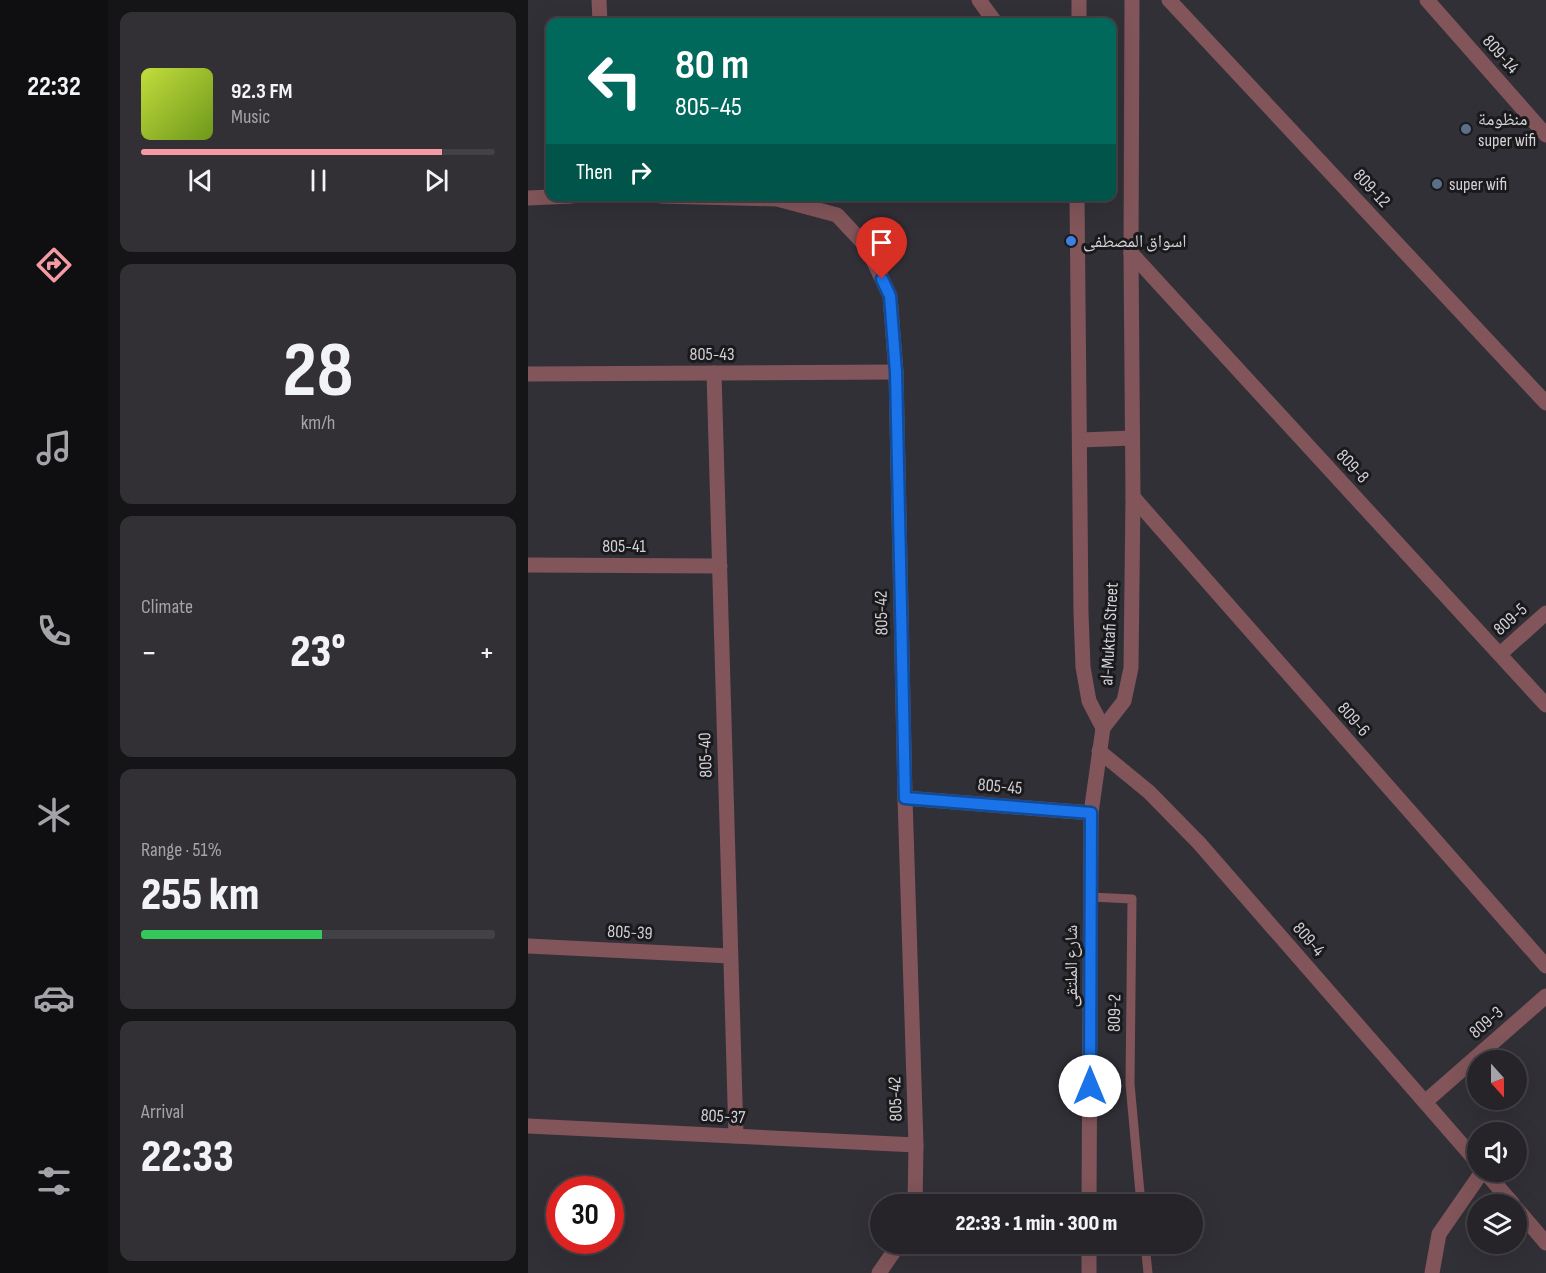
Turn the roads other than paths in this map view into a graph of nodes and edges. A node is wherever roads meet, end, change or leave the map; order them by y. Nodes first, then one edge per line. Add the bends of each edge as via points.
1 (599, 0) edge
2 (979, 0) edge
3 (1079, 0) edge
4 (1132, 0) edge
5 (1169, 0) edge
6 (1427, 0) edge
7 (600, 18) edge
8 (992, 18) edge
9 (1079, 18) edge
10 (1546, 135) edge
11 (546, 197) edge
12 (528, 198) edge
13 (781, 201) edge
14 (1077, 201) edge
15 (1131, 253) junction
16 (896, 372) junction
17 (714, 373) junction
18 (528, 374) edge
19 (1546, 403) edge
20 (1132, 438) junction
21 (1081, 440) junction
22 (1133, 497) junction
23 (528, 565) edge
24 (720, 566) junction
25 (1546, 614) edge
26 (1500, 654) junction
27 (1546, 705) edge
28 (1102, 728) junction
29 (1100, 751) junction
30 (905, 798) junction
31 (1091, 813) junction
32 (1091, 897) junction
33 (528, 946) edge
34 (730, 956) junction
35 (1546, 966) edge
36 (1546, 996) edge
37 (1425, 1102) junction
38 (528, 1126) edge
39 (735, 1136) junction
40 (916, 1145) junction
41 (1467, 1150) edge
42 (1476, 1182) edge
43 (1492, 1182) edge
44 (915, 1194) edge
45 (1089, 1194) edge
46 (1140, 1194) edge
47 (1504, 1194) edge
48 (1527, 1221) edge
49 (1546, 1243) edge
50 (892, 1254) edge
51 (1089, 1254) edge
52 (1146, 1254) edge
53 (879, 1273) edge
54 (1089, 1273) edge
55 (1148, 1273) edge
56 (1432, 1273) edge

1 - 7 street
2 - 8 street
3 - 9 street
4 - 15 street, al-Muktafi Street
5 - 19 street, 809-12
6 - 10 street, 809-14
11 - 12 street
13 - 16 street, 805-42 via 837,215 867,247 890,296
14 - 21 street, al-Muktafi Street
15 - 20 street, al-Muktafi Street
15 - 26 street, 809-8
16 - 17 street, 805-43
16 - 30 street, 805-42
17 - 18 street, 805-43
17 - 24 street, 805-40
20 - 21 street
20 - 22 street, al-Muktafi Street
21 - 28 street, al-Muktafi Street via 1083,667 1089,701
22 - 28 street, al-Muktafi Street via 1131,668 1124,701
22 - 35 street, 809-6
23 - 24 street, 805-41
24 - 34 street, 805-40
25 - 26 street, 809-5
26 - 27 street, 809-8
28 - 29 street, شارع الملتقى
29 - 31 street, شارع الملتقى
29 - 37 street, 809-4 via 1149,792 1199,843
30 - 31 street, 805-45
30 - 40 street, 805-42
31 - 32 street, شارع الملتقى
32 - 45 street, شارع الملتقى
32 - 46 lane, 809-2 via 1132,899 1130,1084
33 - 34 street, 805-39
34 - 39 street, 805-40
36 - 37 street, 809-3
37 - 41 street, 809-4
38 - 39 street, 805-37
39 - 40 street, 805-37
40 - 44 street, 805-42
42 - 56 street via 1439,1234
43 - 47 street
48 - 49 street
50 - 53 street
51 - 54 street
52 - 55 lane

